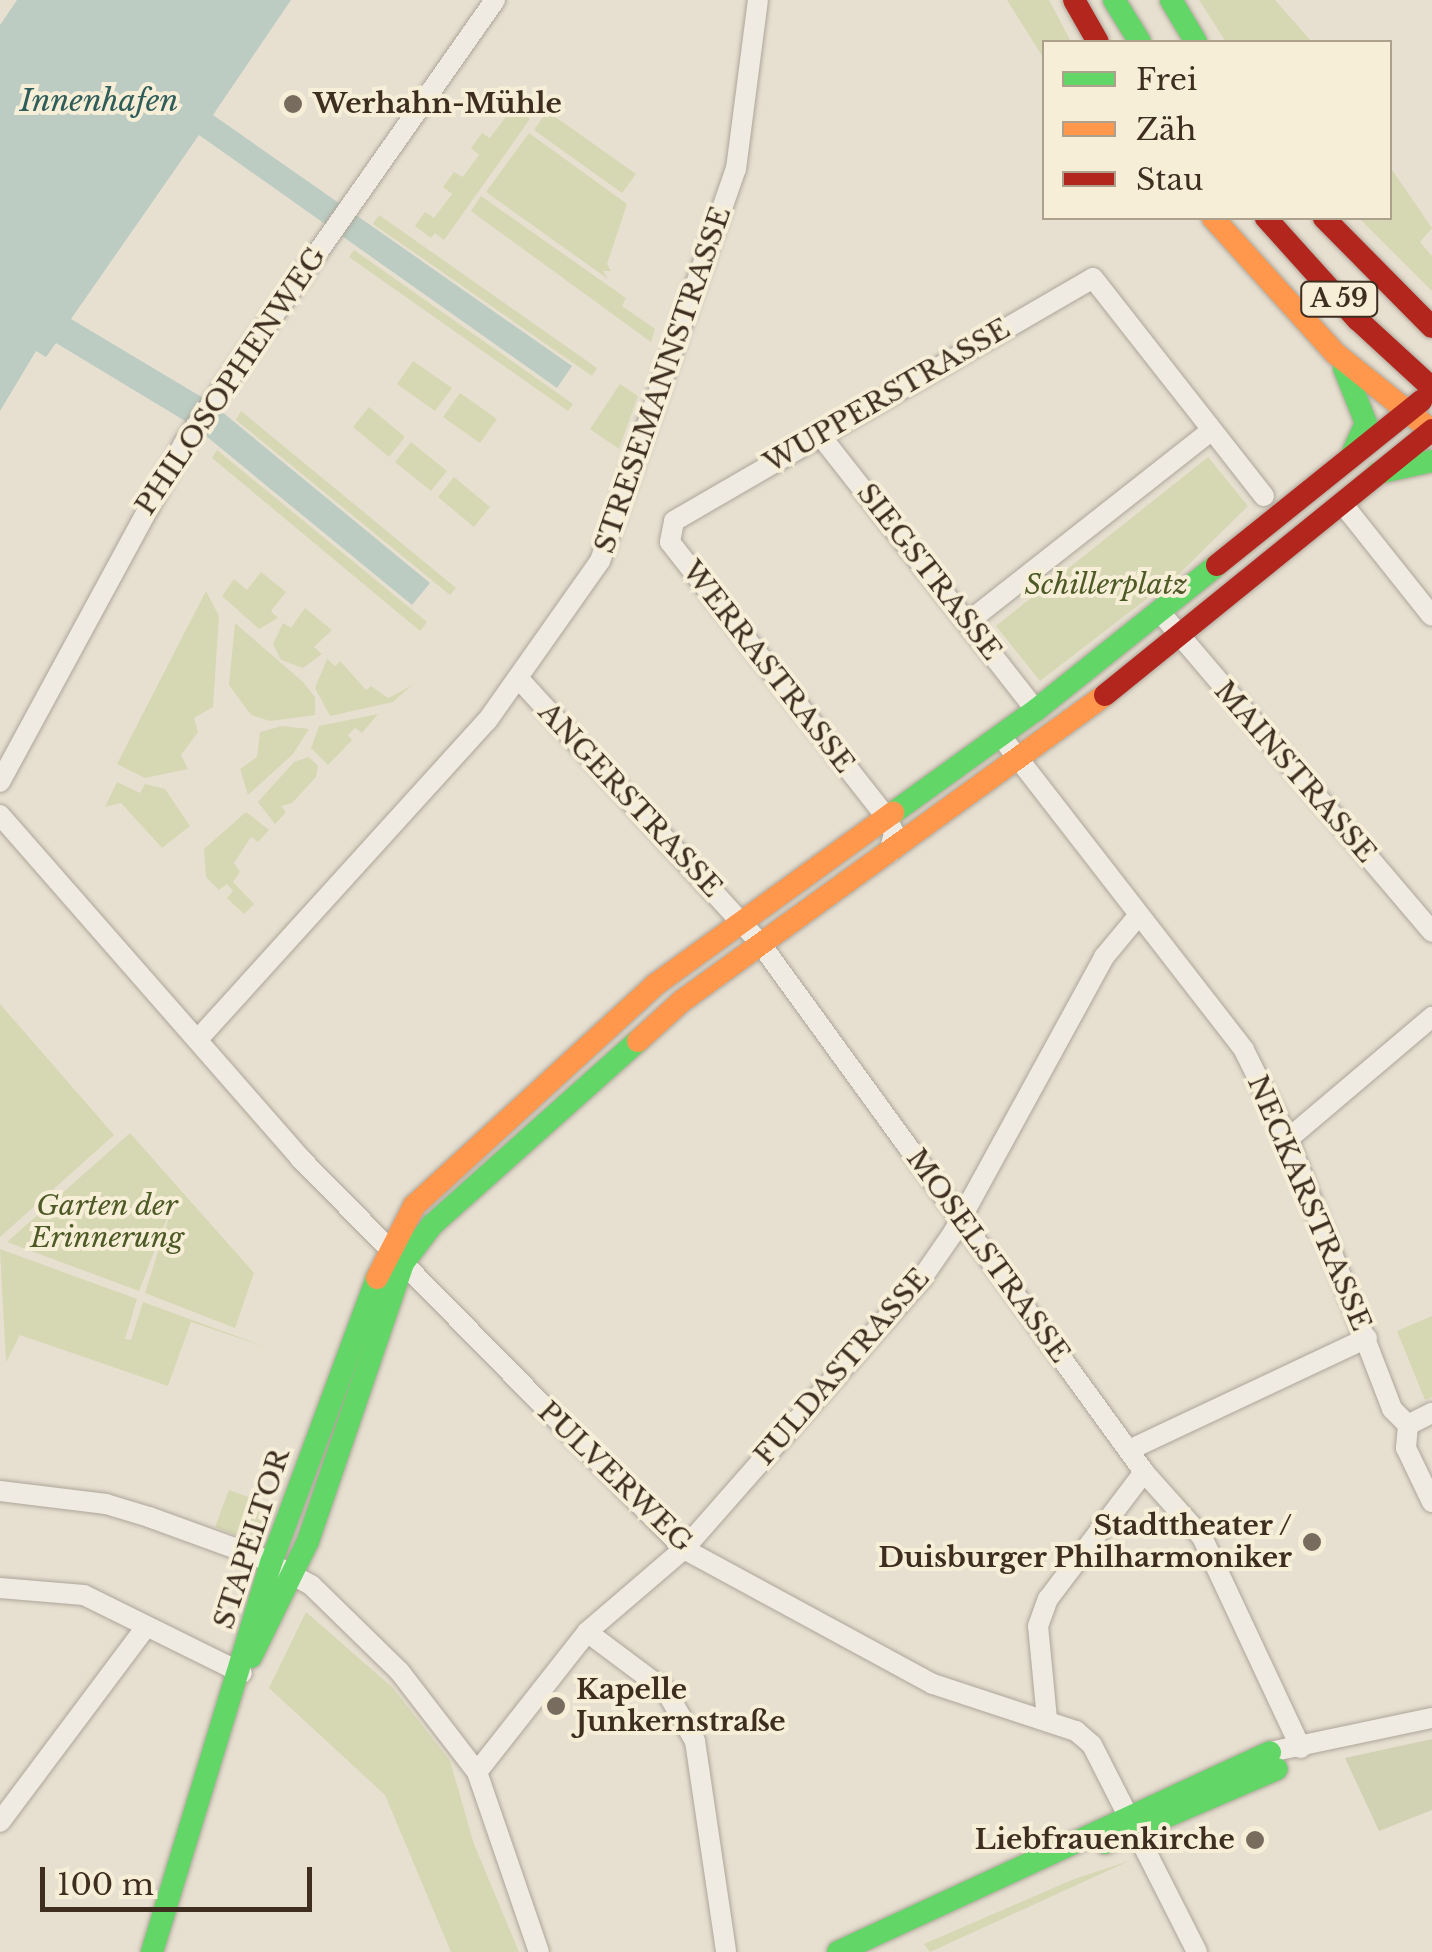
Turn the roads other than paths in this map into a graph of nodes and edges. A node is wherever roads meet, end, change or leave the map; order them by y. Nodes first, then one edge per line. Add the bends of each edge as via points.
1 (495, 0) edge
2 (758, 0) edge
3 (1074, 0) edge
4 (1114, 0) edge
5 (1171, 0) edge
6 (1097, 40) edge
7 (1139, 40) edge
8 (1195, 40) edge
9 (1215, 220) edge
10 (1268, 220) edge
11 (1326, 220) edge
12 (1432, 327) edge
13 (1336, 354) junction
14 (1427, 385) edge
15 (1408, 412) junction
16 (1212, 430) junction
17 (1432, 430) edge
18 (820, 435) junction
19 (1352, 454) junction
20 (1432, 461) edge
21 (1378, 474) junction
22 (1264, 496) dead end
23 (1342, 503) junction
24 (682, 514) joint
25 (1160, 612) junction
26 (1432, 616) edge
27 (968, 622) junction
28 (1180, 637) junction
29 (518, 678) junction
30 (1036, 710) junction
31 (1000, 735) junction
32 (1024, 758) junction
33 (0, 782) edge
34 (0, 815) edge
35 (886, 818) junction
36 (889, 853) junction
37 (1138, 916) junction
38 (742, 922) junction
39 (1432, 932) edge
40 (760, 943) junction
41 (1432, 1017) edge
42 (200, 1037) junction
43 (1288, 1139) junction
44 (960, 1219) junction
45 (395, 1256) junction
46 (1366, 1338) junction
47 (1432, 1413) edge
48 (1408, 1425) junction
49 (1129, 1450) junction
50 (1144, 1472) junction
51 (0, 1491) edge
52 (1431, 1501) edge
53 (684, 1550) junction
54 (272, 1563) junction
55 (293, 1574) junction
56 (0, 1588) edge
57 (145, 1628) junction
58 (587, 1632) junction
59 (243, 1670) junction
60 (1432, 1718) edge
61 (1047, 1720) junction
62 (1301, 1748) junction
63 (1274, 1760) joint
64 (477, 1772) junction
65 (0, 1819) edge
66 (1134, 1823) junction
67 (152, 1952) edge
68 (538, 1952) edge
69 (726, 1952) edge
70 (838, 1952) edge
71 (1197, 1952) edge

1 - 33 street, PHILOSOPHENWEG via 212,401 118,556
2 - 29 street, STRESEMANNSTRASSE via 736,169 607,542
3 - 6 main road
4 - 7 main road
5 - 8 main road
9 - 13 main road
10 - 14 main road, A 59
11 - 12 main road, A 59
13 - 15 main road
13 - 19 main road via 1366,423
14 - 15 main road
15 - 17 main road
15 - 19 main road
16 - 18 street, WUPPERSTRASSE via 1093,278
16 - 22 street
16 - 27 street
17 - 21 main road
18 - 24 street, WUPPERSTRASSE
18 - 27 street, SIEGSTRASSE
19 - 25 main road
20 - 21 main road
21 - 23 main road
23 - 26 street
23 - 28 main road
24 - 35 street, WERRASTRASSE via 669,530 670,542
25 - 28 street, MAINSTRASSE
25 - 30 main road
27 - 30 street, SIEGSTRASSE
28 - 32 main road
28 - 39 street, MAINSTRASSE
29 - 38 street, ANGERSTRASSE
29 - 42 street, STRESEMANNSTRASSE
30 - 31 main road
31 - 32 street, NECKARSTRASSE
31 - 35 main road
32 - 36 main road
32 - 37 street, NECKARSTRASSE
34 - 42 street
35 - 36 street via 894,833
35 - 38 main road
36 - 40 main road
37 - 43 street, NECKARSTRASSE via 1244,1050
37 - 44 street, FULDASTRASSE via 1104,957
38 - 40 street, MOSELSTRASSE
38 - 45 main road via 655,985 486,1134 414,1206
40 - 44 street, MOSELSTRASSE
40 - 45 main road via 591,1080
41 - 43 street
42 - 45 street via 300,1158
43 - 46 street, NECKARSTRASSE
44 - 49 street, MOSELSTRASSE
44 - 53 street, FULDASTRASSE via 922,1278
45 - 53 street, PULVERWEG
45 - 54 main road, STAPELTOR
45 - 55 main road, STAPELTOR
46 - 48 street, NECKARSTRASSE via 1392,1409
46 - 49 street
47 - 48 street
48 - 52 street, NECKARSTRASSE via 1406,1448
49 - 50 street, MOSELSTRASSE
50 - 61 street via 1048,1599 1038,1626
50 - 62 street, MOSELSTRASSE via 1202,1538
51 - 54 street via 106,1504
53 - 58 street, FULDASTRASSE
53 - 61 street, PULVERWEG via 933,1684
54 - 55 street
54 - 59 main road, STAPELTOR
55 - 59 main road, STAPELTOR via 269,1631
55 - 64 street via 400,1672
56 - 57 street via 84,1594
57 - 59 street
57 - 65 street
58 - 64 street, FULDASTRASSE
58 - 69 street via 666,1692 695,1741
59 - 67 main road
60 - 62 street
61 - 66 street, PULVERWEG via 1092,1745
62 - 63 street
63 - 66 main road
64 - 68 street
66 - 70 main road
66 - 71 street, PULVERWEG

